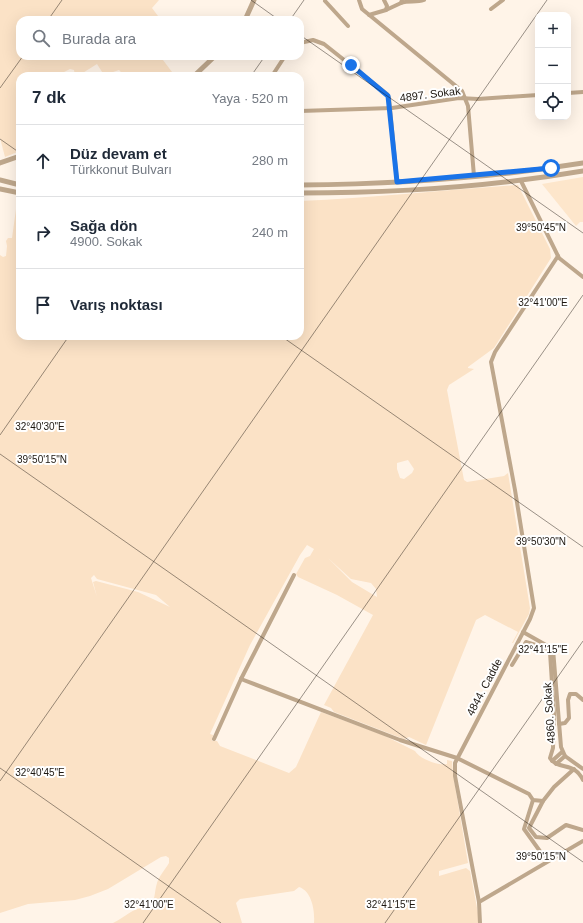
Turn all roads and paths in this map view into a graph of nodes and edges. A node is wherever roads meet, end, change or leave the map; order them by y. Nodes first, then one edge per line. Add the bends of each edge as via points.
1 (254, 0) edge
2 (325, 0) edge
3 (359, 0) edge
4 (384, 0) edge
5 (424, 0) edge
6 (503, 0) edge
7 (401, 2) edge
8 (491, 9) dead end
9 (386, 10) junction
10 (369, 15) junction
11 (248, 16) edge
12 (348, 26) dead end
13 (304, 42) edge
14 (211, 60) edge
15 (282, 60) edge
16 (198, 72) edge
17 (275, 72) edge
18 (583, 92) edge
19 (571, 93) edge
20 (535, 95) edge
21 (466, 98) junction
22 (389, 107) junction
23 (304, 111) edge
24 (16, 157) edge
25 (0, 163) edge
26 (583, 163) edge
27 (583, 171) edge
28 (474, 176) junction
29 (0, 180) edge
30 (521, 181) junction
31 (397, 182) junction
32 (16, 184) edge
33 (304, 185) edge
34 (0, 189) edge
35 (16, 192) edge
36 (304, 193) edge
37 (558, 256) junction
38 (583, 277) edge
39 (294, 575) dead end
40 (523, 632) junction
41 (512, 665) dead end
42 (241, 679) junction
43 (583, 700) edge
44 (559, 724) junction
45 (214, 739) dead end
46 (562, 752) junction
47 (566, 756) junction
48 (457, 758) junction
49 (552, 761) junction
50 (556, 764) junction
51 (574, 769) junction
52 (583, 769) edge
53 (583, 780) edge
54 (533, 800) junction
55 (542, 801) junction
56 (583, 830) edge
57 (583, 841) edge
58 (547, 861) junction
59 (479, 902) junction
60 (480, 923) edge

1 - 11 street
2 - 12 street
3 - 10 street via 362,9
4 - 9 street
5 - 7 street
6 - 8 street
7 - 9 street
9 - 10 street
10 - 21 street via 457,86
13 - 22 street via 313,40 321,42 387,94
14 - 16 street
15 - 17 street
18 - 19 street
20 - 21 street, 4897. Sokak
21 - 22 street, 4897. Sokak
21 - 28 street
22 - 23 street, 4897. Sokak
22 - 31 street
24 - 25 street
26 - 28 street
27 - 30 street
28 - 31 street
29 - 32 street
30 - 36 street via 373,192
30 - 37 street
31 - 33 street
34 - 35 street
37 - 38 street via 563,263
37 - 40 street, 4844. Cadde via 495,352 491,365 515,490 533,604 532,615
39 - 42 street
40 - 44 street, 4860. Sokak via 550,646 554,652
40 - 48 street, 4844. Cadde
41 - 49 street via 526,642 550,652 554,714 553,748 550,755
42 - 45 street
42 - 48 street via 400,740
43 - 44 street via 576,694 570,694 569,718 565,723
44 - 46 street, 4860. Sokak
46 - 47 street, 4860. Sokak
46 - 49 street
47 - 50 street
47 - 52 street, 4860. Sokak
48 - 54 street via 529,794
48 - 59 street, 4844. Cadde via 456,776
49 - 50 street
50 - 51 street
51 - 53 street
51 - 55 street
54 - 55 street
54 - 58 street via 524,829
55 - 56 street via 529,828 536,837 546,838 566,825
57 - 58 street
58 - 59 street
59 - 60 street, 4844. Cadde

